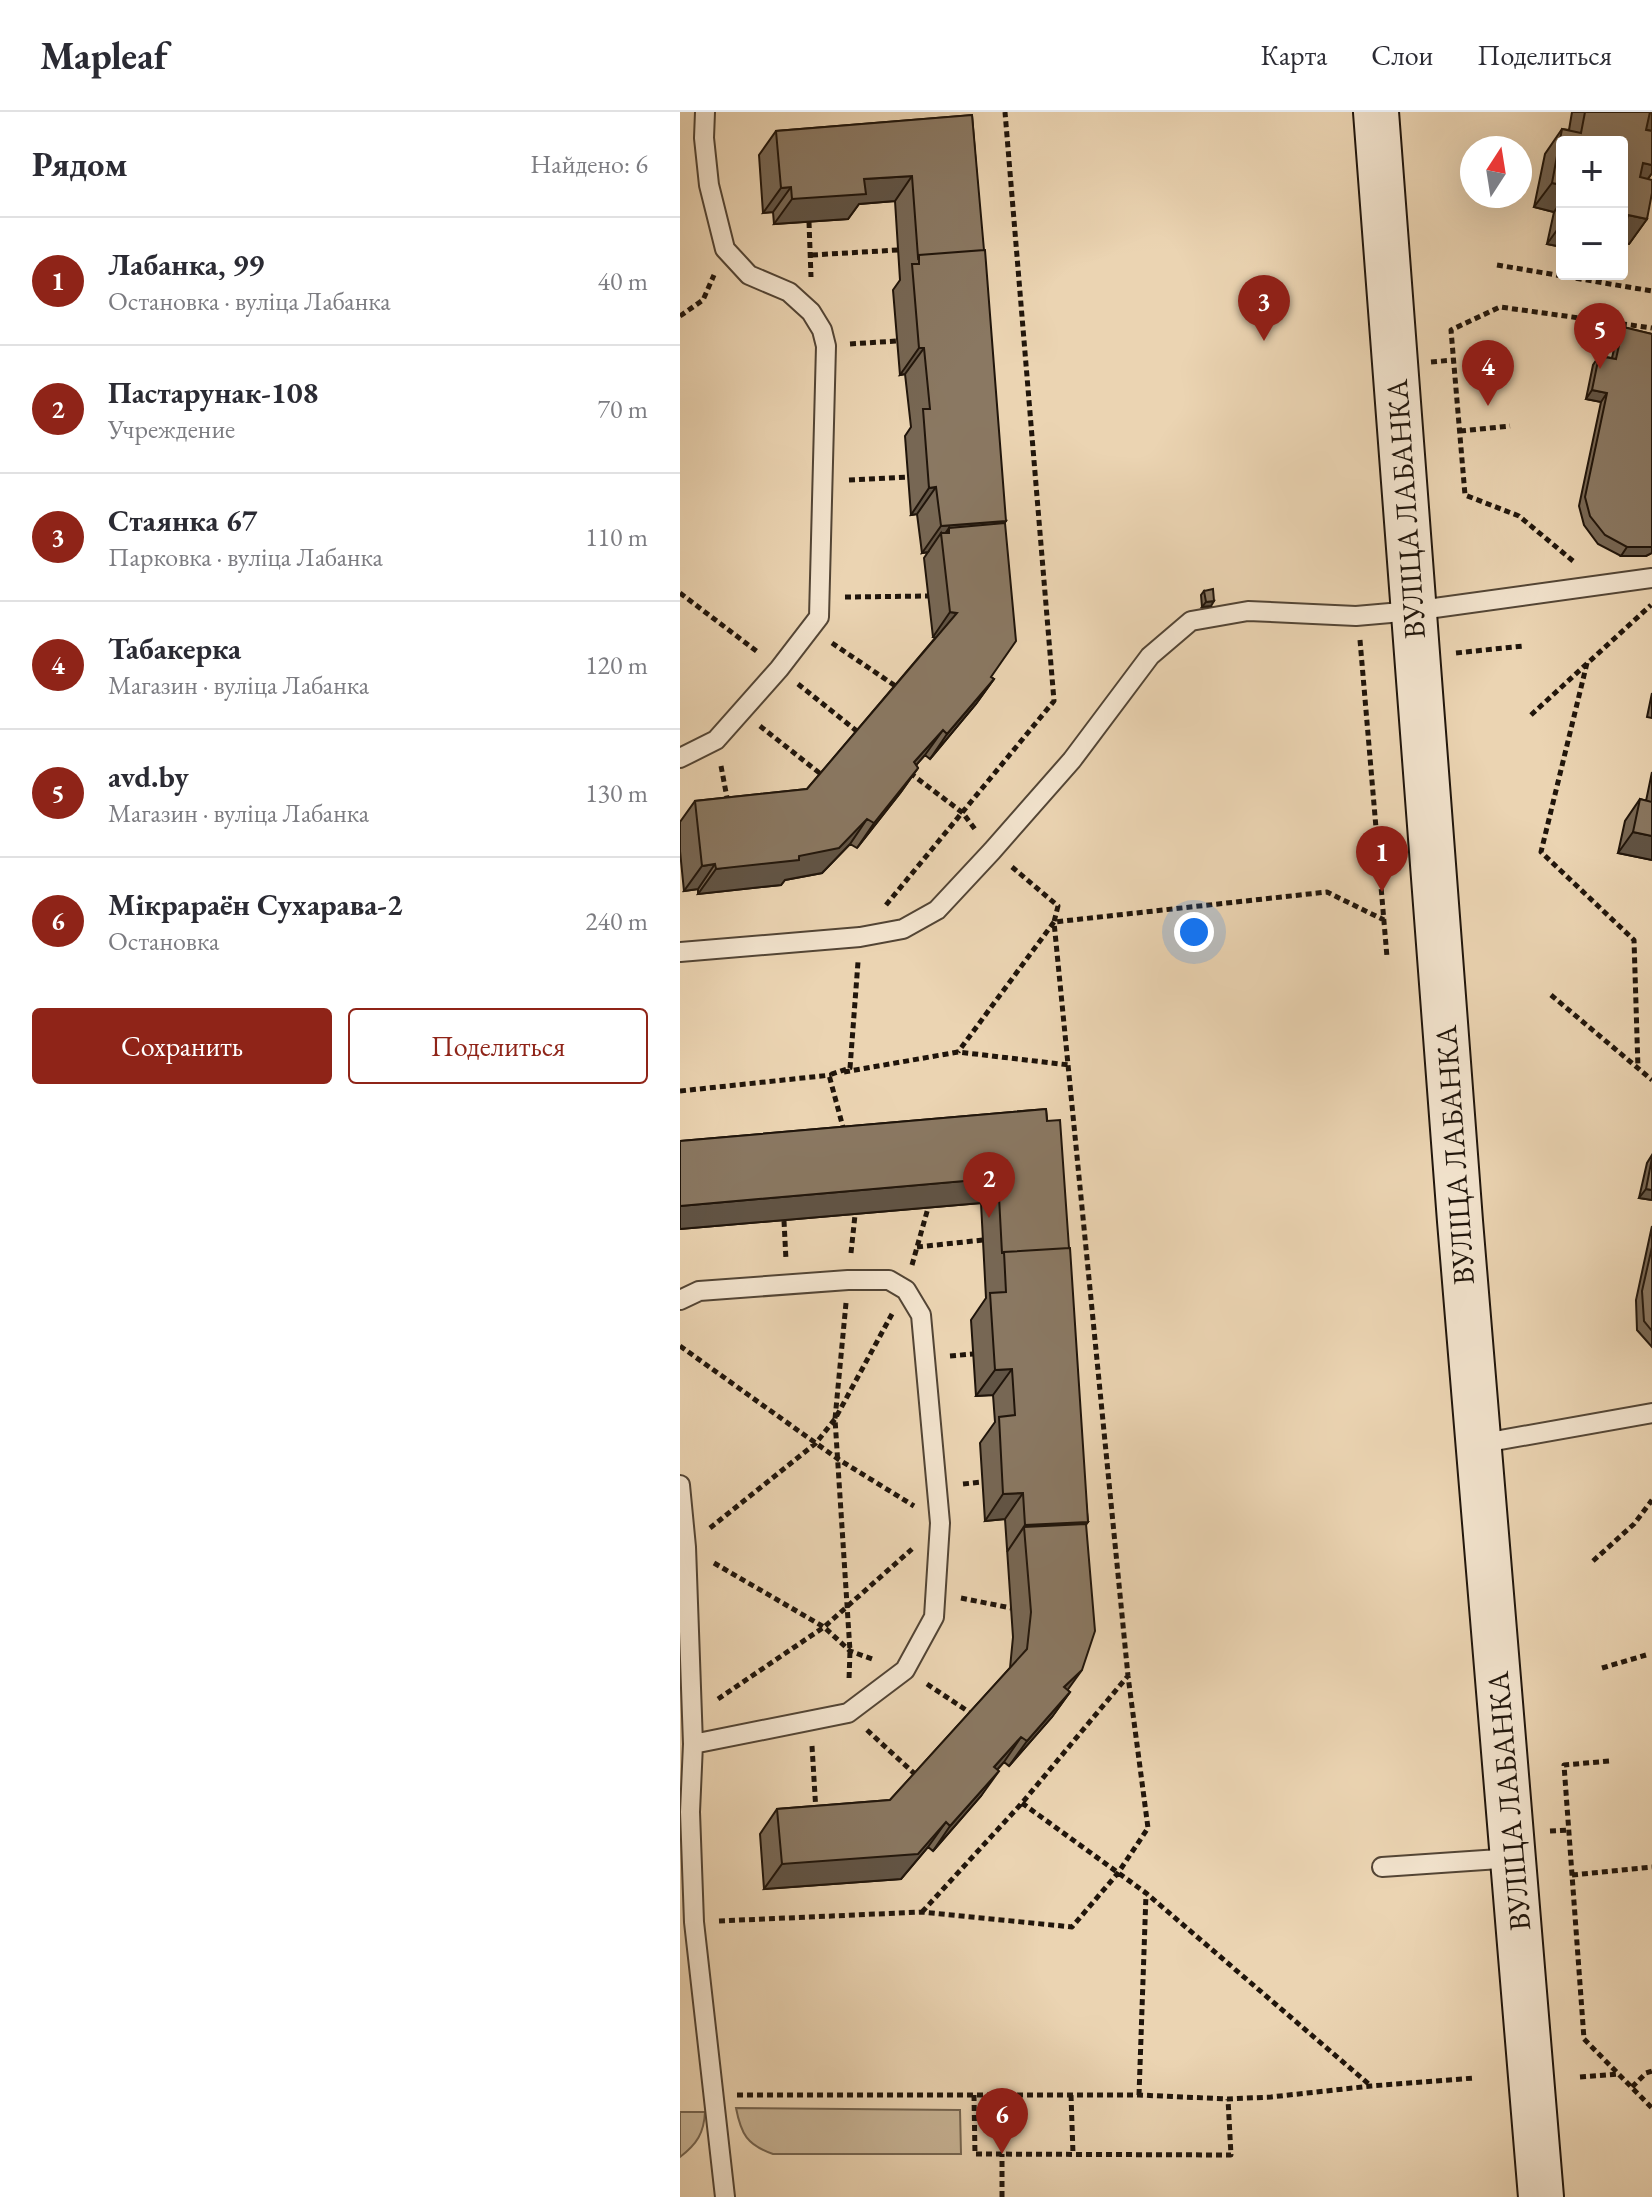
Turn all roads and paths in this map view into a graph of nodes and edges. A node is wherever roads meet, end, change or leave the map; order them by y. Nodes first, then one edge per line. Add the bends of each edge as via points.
1 (705, 112) edge
2 (1005, 112) edge
3 (1376, 112) edge
4 (809, 222) edge
5 (898, 250) dead end
6 (812, 255) junction
7 (1497, 265) dead end
8 (1652, 291) edge
9 (703, 300) dead end
10 (811, 312) junction
11 (680, 316) edge
12 (1652, 328) edge
13 (897, 341) dead end
14 (826, 346) junction
15 (1510, 426) dead end
16 (1460, 431) junction
17 (908, 477) dead end
18 (822, 481) junction
19 (1652, 578) edge
20 (1601, 585) junction
21 (928, 596) dead end
22 (820, 597) junction
23 (1652, 604) edge
24 (1413, 611) junction
25 (811, 628) junction
26 (1523, 646) dead end
27 (1455, 653) dead end
28 (1363, 662) dead end
29 (1587, 663) junction
30 (897, 687) edge
31 (741, 712) junction
32 (1531, 715) dead end
33 (716, 740) junction
34 (680, 758) edge
35 (910, 772) edge
36 (822, 775) edge
37 (953, 805) dead end
38 (728, 807) edge
39 (1013, 868) dead end
40 (1384, 920) junction
41 (1054, 922) junction
42 (860, 937) junction
43 (680, 952) edge
44 (1387, 957) dead end
45 (1551, 995) dead end
46 (958, 1052) junction
47 (1069, 1065) junction
48 (1638, 1069) junction
49 (829, 1075) junction
50 (1652, 1080) edge
51 (680, 1091) edge
52 (845, 1135) edge
53 (928, 1208) edge
54 (855, 1215) edge
55 (784, 1221) edge
56 (983, 1240) dead end
57 (917, 1247) junction
58 (848, 1280) junction
59 (787, 1284) junction
60 (906, 1290) junction
61 (680, 1300) edge
62 (680, 1346) edge
63 (1652, 1413) edge
64 (835, 1419) junction
65 (816, 1443) junction
66 (1478, 1444) junction
67 (838, 1459) junction
68 (680, 1485) edge
69 (1652, 1500) edge
70 (940, 1523) junction
71 (686, 1547) junction
72 (1593, 1561) dead end
73 (936, 1593) junction
74 (846, 1608) junction
75 (1011, 1608) dead end
76 (824, 1627) junction
77 (850, 1651) junction
78 (1646, 1655) dead end
79 (1602, 1668) dead end
80 (905, 1670) junction
81 (1128, 1676) junction
82 (848, 1713) junction
83 (973, 1715) edge
84 (691, 1716) junction
85 (810, 1720) junction
86 (693, 1744) junction
87 (1609, 1761) dead end
88 (917, 1776) edge
89 (1022, 1803) junction
90 (685, 1812) edge
91 (817, 1813) edge
92 (1514, 1858) junction
93 (1382, 1867) dead end
94 (1652, 1867) edge
95 (1118, 1873) junction
96 (1572, 1875) junction
97 (1146, 1893) junction
98 (922, 1912) junction
99 (694, 1922) junction
100 (1652, 2071) edge
101 (1619, 2074) junction
102 (1580, 2077) dead end
103 (1474, 2078) dead end
104 (1371, 2086) junction
105 (1632, 2087) junction
106 (714, 2095) junction
107 (974, 2095) junction
108 (1071, 2095) junction
109 (1139, 2095) junction
110 (1228, 2099) junction
111 (1652, 2108) edge
112 (1002, 2154) junction
113 (1073, 2154) junction
114 (725, 2197) edge
115 (1002, 2197) edge
116 (1541, 2197) edge

1 - 10 lane via 709,185 725,249 749,275 789,292
2 - 42 path via 1054,701
3 - 24 main road, ВУЛІЦА ЛАБАНКА
4 - 6 path
5 - 6 path
6 - 10 path
7 - 8 path
9 - 11 path
10 - 14 lane
12 - 16 path via 1500,307 1451,330
13 - 14 path
14 - 18 lane
15 - 16 path
16 - 20 path via 1465,495 1519,516
17 - 18 path
18 - 22 lane
19 - 20 lane
20 - 24 lane
21 - 22 path
22 - 25 lane via 819,617
23 - 29 path
24 - 42 lane via 1356,616 1248,611 1191,621 1150,656 1072,760 937,910 903,929
24 - 66 main road, ВУЛІЦА ЛАБАНКА
25 - 30 path
25 - 31 lane
26 - 27 path
28 - 40 path
29 - 32 path
29 - 48 path via 1541,852 1634,940
31 - 33 lane
31 - 36 path
33 - 34 lane
33 - 38 path
35 - 37 path
39 - 41 path via 1058,906
40 - 41 path via 1327,892
40 - 44 path
41 - 46 path
41 - 47 path
42 - 43 lane
42 - 49 path via 850,1068
45 - 48 path
46 - 47 path
46 - 49 path
47 - 81 path
48 - 50 path
49 - 51 path
49 - 52 path
53 - 57 path
54 - 58 path
55 - 59 path
56 - 57 path
57 - 60 path
58 - 59 lane
58 - 60 lane via 889,1280
58 - 64 path
59 - 61 lane via 699,1291
60 - 64 path
60 - 70 lane via 921,1315
62 - 65 path
63 - 66 lane
64 - 65 path
64 - 67 path
65 - 67 path
65 - 71 path
66 - 92 main road, ВУЛІЦА ЛАБАНКА
67 - 70 path
67 - 74 path
68 - 71 lane
69 - 72 path
70 - 73 lane
70 - 74 path
71 - 76 path
71 - 84 lane
73 - 75 path
73 - 80 lane via 934,1617
74 - 76 path
74 - 77 path
76 - 77 path
76 - 84 path
77 - 80 path
77 - 82 path
78 - 79 path
80 - 82 lane
80 - 83 path
81 - 89 path
81 - 95 path via 1148,1828
82 - 85 lane
82 - 88 path
84 - 86 lane
85 - 86 lane
85 - 91 path
86 - 90 lane
87 - 96 path via 1564,1765
89 - 95 path
89 - 98 path
90 - 99 lane
92 - 93 lane
92 - 116 main road, ВУЛІЦА ЛАБАНКА
94 - 96 path
95 - 97 path
95 - 98 path via 1072,1927
96 - 101 path via 1584,2039
97 - 104 path
97 - 109 path
98 - 99 path
99 - 106 lane
100 - 105 path
101 - 102 path
101 - 105 path
103 - 104 path
104 - 110 path
105 - 111 path
106 - 107 path
106 - 114 lane
107 - 108 path
107 - 112 path via 975,2154
108 - 109 path
108 - 113 path
109 - 110 path
110 - 113 path via 1231,2155
112 - 113 path
112 - 115 path

